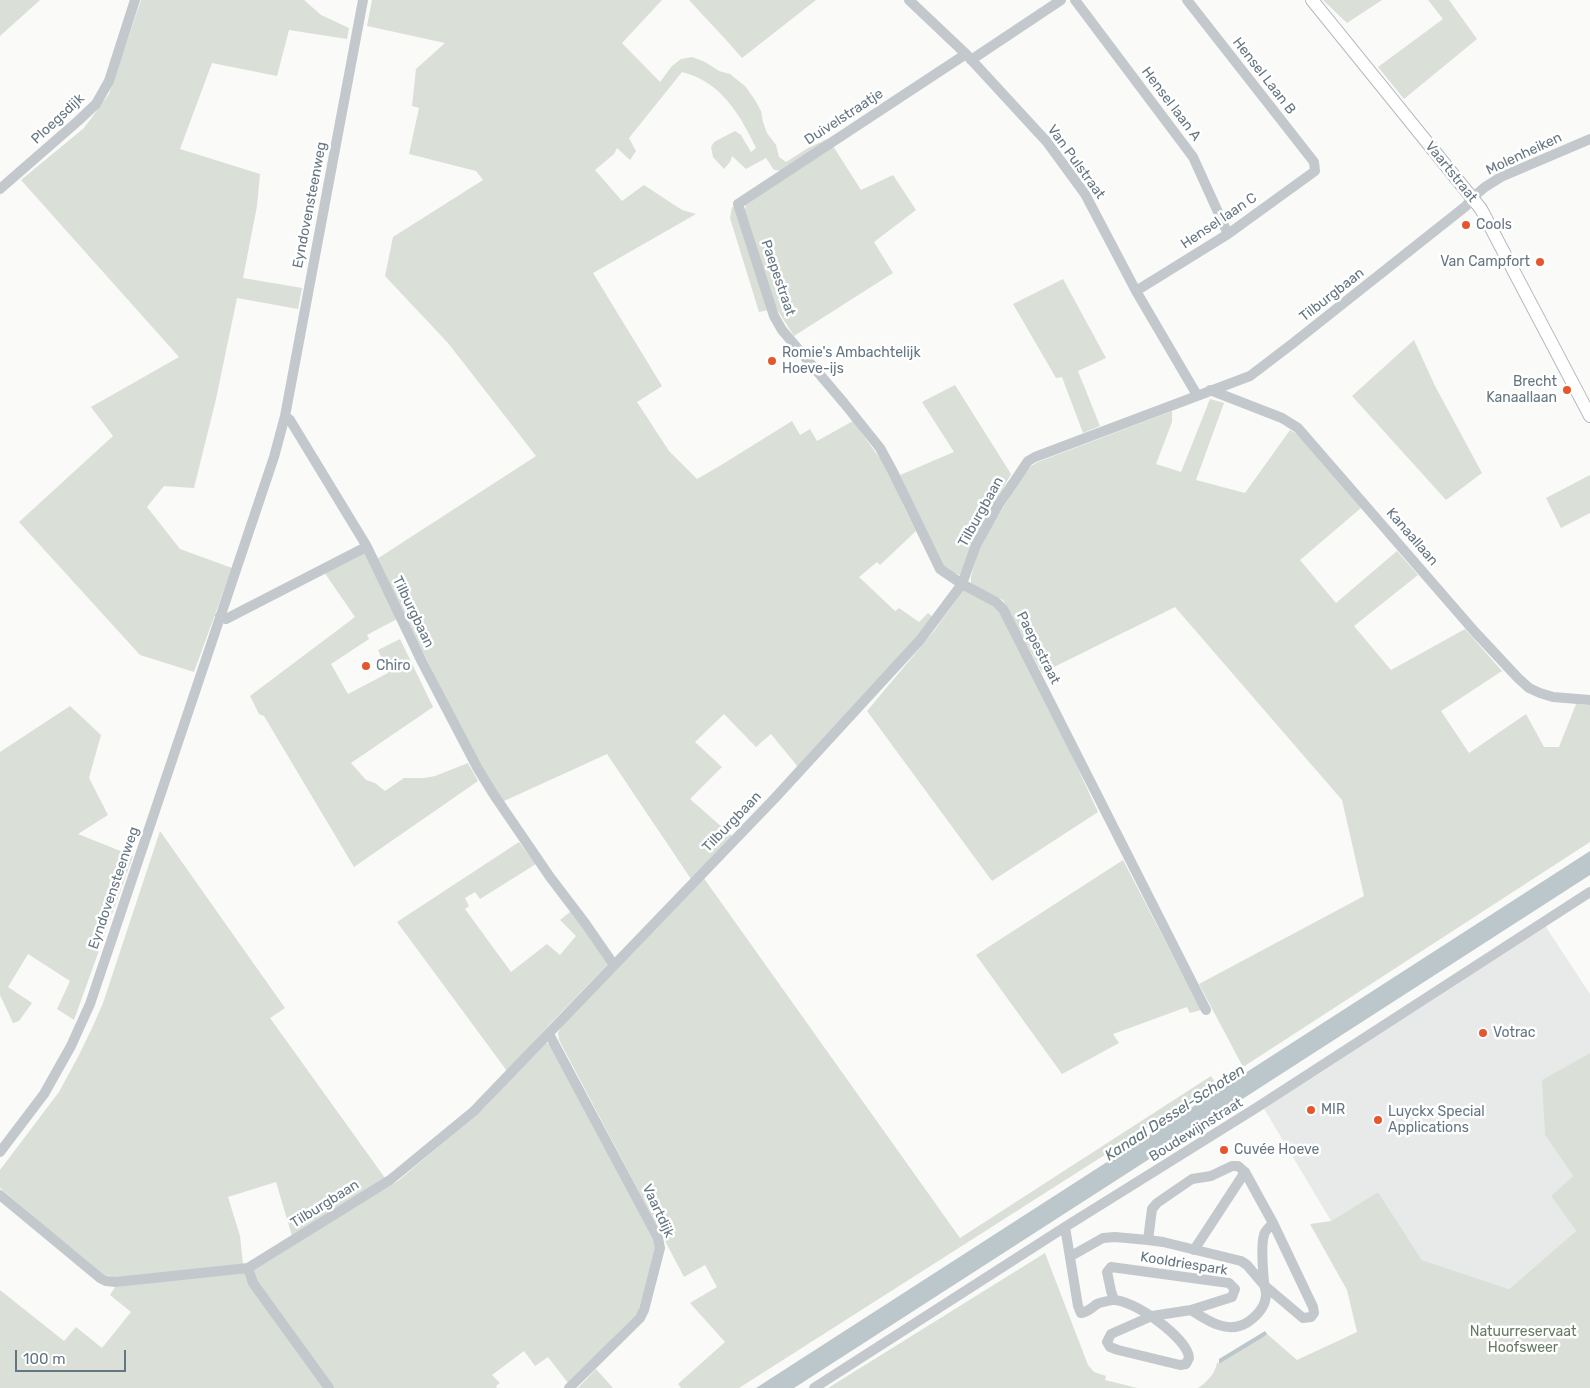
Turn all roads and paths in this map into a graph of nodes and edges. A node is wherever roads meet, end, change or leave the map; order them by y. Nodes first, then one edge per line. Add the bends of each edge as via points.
1 (135, 0) edge
2 (363, 0) edge
3 (909, 0) edge
4 (1061, 0) edge
5 (1075, 0) edge
6 (1188, 0) edge
7 (1312, 0) edge
8 (968, 57) junction
9 (1590, 139) edge
10 (1315, 171) joint
11 (0, 189) edge
12 (1472, 198) junction
13 (738, 204) joint
14 (1228, 234) junction
15 (1136, 291) junction
16 (1210, 390) junction
17 (1197, 395) junction
18 (285, 416) junction
19 (1590, 416) edge
20 (366, 548) junction
21 (962, 584) junction
22 (220, 616) junction
23 (1590, 700) edge
24 (1590, 892) edge
25 (614, 965) junction
26 (1206, 1010) dead end
27 (549, 1034) junction
28 (0, 1152) edge
29 (1246, 1172) junction
30 (0, 1195) edge
31 (1273, 1224) junction
32 (1065, 1227) junction
33 (1148, 1240) junction
34 (1194, 1250) junction
35 (1071, 1256) junction
36 (248, 1268) junction
37 (1264, 1285) junction
38 (1114, 1300) junction
39 (1191, 1310) junction
40 (1152, 1316) junction
41 (329, 1388) edge
42 (569, 1388) edge
43 (814, 1388) edge

1 - 11 street, Ploegsdijk via 109,81 96,104
2 - 18 street, Eyndovensteenweg
3 - 8 street, Van Pulstraat
4 - 8 street, Duivelstraatje
5 - 14 street, Hensel laan A via 1193,156
6 - 10 street, Hensel Laan B via 1314,162
7 - 12 main road, Vaartstraat
8 - 13 street, Duivelstraatje
8 - 15 street, Van Pulstraat via 1047,142 1085,194
9 - 12 street, Molenheiken via 1501,178
10 - 14 street, Hensel laan C
12 - 16 street, Tilburgbaan via 1250,376
12 - 19 main road, Vaartstraat via 1500,243
13 - 21 street, Paepestraat via 774,316 782,330 880,448 940,569
14 - 15 street, Hensel laan C
15 - 17 street, Van Pulstraat
16 - 17 street, Tilburgbaan
16 - 23 street, Kanaallaan via 1282,418 1298,428 1475,632 1529,688 1553,697
17 - 21 street, Tilburgbaan via 1028,461 976,545
18 - 20 street
18 - 22 street, Eyndovensteenweg
20 - 22 street via 226,619
20 - 25 street, Tilburgbaan via 478,769
21 - 25 street, Tilburgbaan via 920,640 872,694
21 - 26 street, Paepestraat via 1004,609
22 - 28 street, Eyndovensteenweg via 90,1004 44,1094
24 - 32 street, Boudewijnstraat
25 - 27 street, Tilburgbaan
27 - 36 street, Tilburgbaan via 474,1111 390,1180
27 - 42 street, Vaartdijk via 658,1238 660,1248 640,1318
29 - 31 street, Kooldriespark
29 - 33 street, Kooldriespark via 1232,1166 1211,1176 1192,1179 1157,1202 1152,1209
29 - 34 street, Kooldriespark
30 - 36 street, Tilburgbaan via 106,1281
31 - 37 street via 1264,1234
31 - 37 street, Kooldriespark via 1313,1306 1312,1317 1303,1318
32 - 35 street
32 - 43 street, Boudewijnstraat
33 - 34 street, Kooldriespark
33 - 35 street, Kooldriespark via 1103,1238
34 - 37 street, Kooldriespark via 1241,1261
35 - 38 street via 1081,1313 1098,1303
36 - 41 street via 253,1283
37 - 39 street via 1266,1294 1262,1308 1255,1318 1244,1324 1219,1326
38 - 39 street, Kooldriespark via 1107,1272 1111,1267 1229,1283 1236,1289 1226,1300
38 - 40 street, Kooldriespark via 1132,1304
39 - 40 street, Kooldriespark
40 - 40 street, Kooldriespark via 1187,1349 1189,1358 1186,1364 1145,1358 1110,1347 1107,1342 1111,1334

